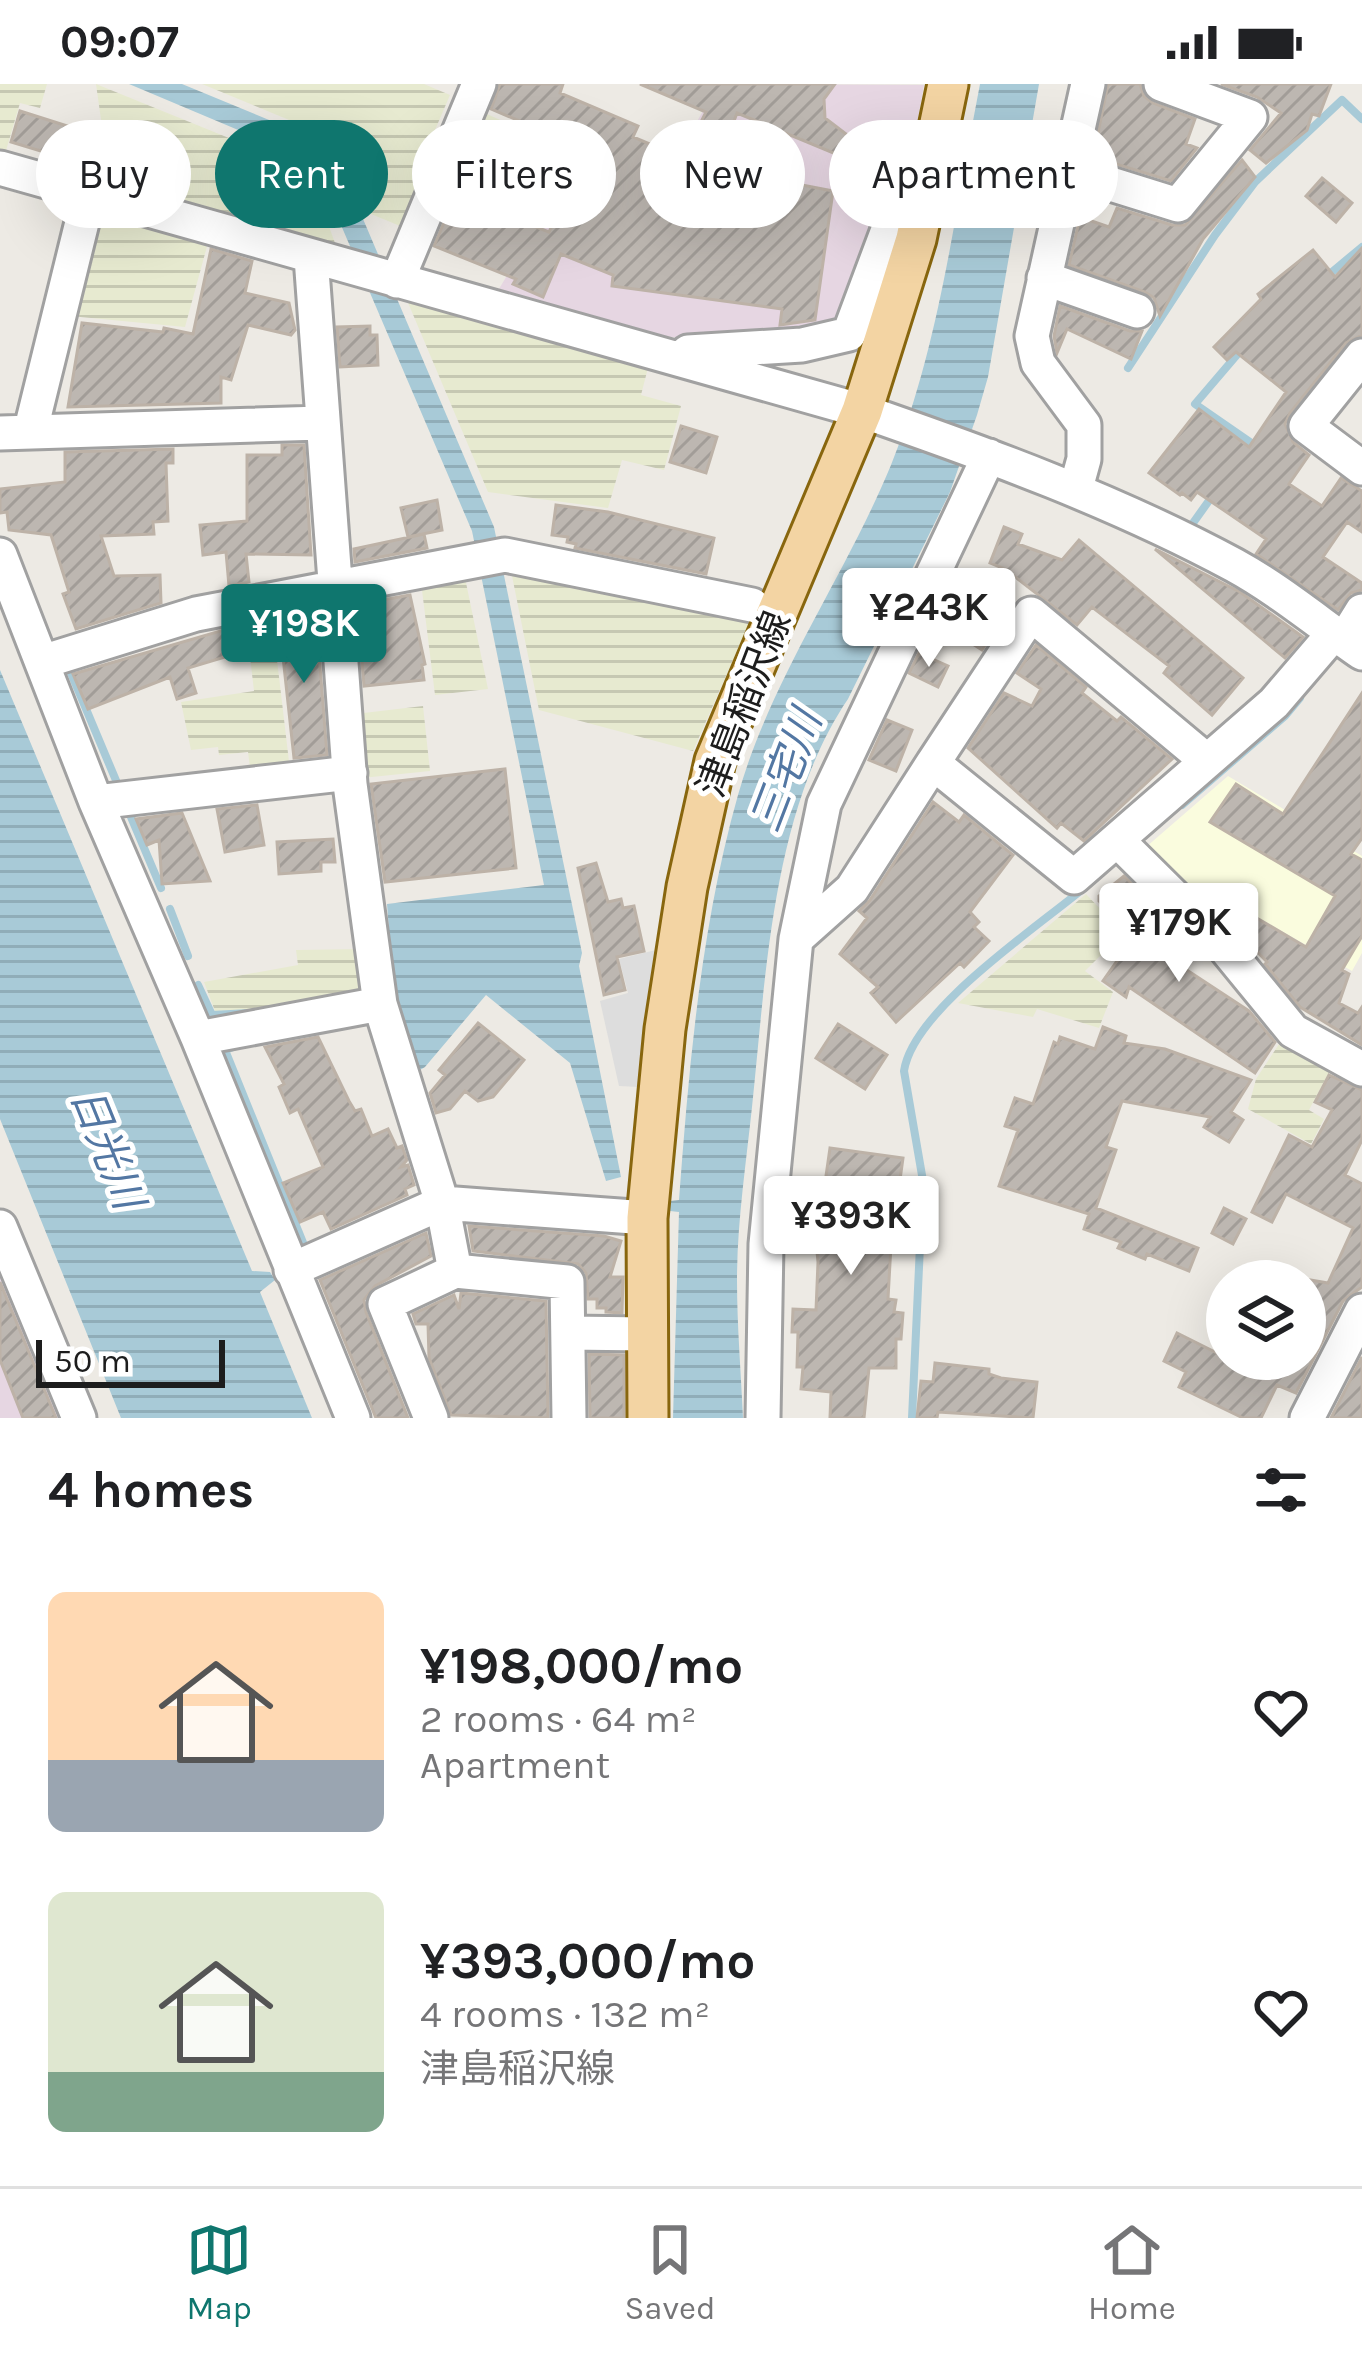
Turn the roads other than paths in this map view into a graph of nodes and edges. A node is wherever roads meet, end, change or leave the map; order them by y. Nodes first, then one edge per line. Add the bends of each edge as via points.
1 (479, 84) edge
2 (948, 84) edge
3 (1088, 84) edge
4 (1160, 84) edge
5 (941, 120) edge
6 (1080, 120) edge
7 (0, 168) edge
8 (36, 179) edge
9 (1118, 187) edge
10 (191, 223) edge
11 (78, 228) edge
12 (889, 228) edge
13 (918, 228) edge
14 (1056, 228) edge
15 (311, 257) junction
16 (1044, 278) junction
17 (394, 280) junction
18 (1137, 311) dead end
19 (661, 353) junction
20 (1362, 356) edge
21 (876, 416) junction
22 (322, 423) junction
23 (16, 431) edge
24 (982, 453) junction
25 (1362, 468) edge
26 (1076, 488) junction
27 (0, 556) edge
28 (335, 587) junction
29 (752, 604) dead end
30 (1362, 611) edge
31 (1347, 642) edge
32 (42, 662) junction
33 (1208, 760) junction
34 (933, 763) junction
35 (350, 773) junction
36 (96, 802) junction
37 (1124, 848) junction
38 (796, 939) junction
39 (380, 1004) junction
40 (198, 1038) junction
41 (1362, 1070) edge
42 (442, 1203) junction
43 (647, 1218) junction
44 (0, 1227) edge
45 (291, 1270) junction
46 (455, 1271) junction
47 (1362, 1311) edge
48 (568, 1333) junction
49 (647, 1334) junction
50 (79, 1418) edge
51 (353, 1418) edge
52 (431, 1418) edge
53 (569, 1418) edge
54 (648, 1418) edge
55 (763, 1418) edge
56 (1307, 1418) edge

1 - 17 street
2 - 5 main road, 津島稲沢線
3 - 6 street
4 - 9 street via 1250,117 1178,206
7 - 8 street
10 - 15 street
11 - 23 street
12 - 19 street via 849,334 802,345
13 - 21 main road, 津島稲沢線
14 - 16 street
15 - 17 street
15 - 22 street
16 - 18 street
16 - 26 street via 1032,336 1038,363 1084,425
17 - 19 street
19 - 21 street
20 - 25 street via 1306,426
21 - 24 street
21 - 43 main road, 津島稲沢線 via 715,760 665,1029
22 - 23 street
22 - 28 street
24 - 26 street
24 - 38 street via 824,804
26 - 31 street via 1237,566
27 - 32 street
28 - 29 street via 490,558
28 - 32 street via 196,614
28 - 35 street
30 - 31 street
31 - 33 street
32 - 36 street
33 - 34 street via 1031,614
33 - 37 street
34 - 37 street via 1074,877
34 - 38 street via 852,889
35 - 36 street
35 - 39 street
36 - 40 street
37 - 41 street via 1220,943 1293,1031
38 - 55 street via 766,1244
39 - 40 street
39 - 42 street
40 - 45 street
42 - 43 street
42 - 45 street
42 - 46 street
43 - 49 main road, 津島稲沢線
44 - 50 street
45 - 51 street
46 - 48 street via 567,1282
46 - 52 street via 385,1304
47 - 56 street
48 - 49 street
48 - 53 street
49 - 54 main road, 津島稲沢線

